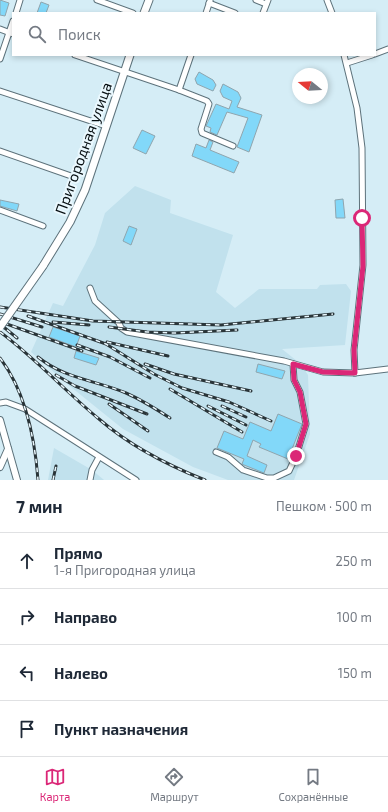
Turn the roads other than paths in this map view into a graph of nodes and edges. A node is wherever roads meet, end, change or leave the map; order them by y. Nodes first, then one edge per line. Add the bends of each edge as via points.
1 (20, 0) edge
2 (97, 0) edge
3 (149, 0) edge
4 (256, 0) edge
5 (327, 0) edge
6 (210, 1) edge
7 (267, 2) edge
8 (16, 12) edge
9 (130, 12) edge
10 (144, 12) edge
11 (206, 12) edge
12 (233, 12) edge
13 (263, 12) edge
14 (332, 12) edge
15 (0, 30) edge
16 (11, 33) edge
17 (388, 49) edge
18 (376, 54) edge
19 (78, 56) edge
20 (130, 56) edge
21 (191, 56) edge
22 (344, 56) edge
23 (369, 56) edge
24 (0, 59) edge
25 (347, 64) junction
26 (125, 72) junction
27 (179, 90) junction
28 (0, 91) edge
29 (106, 126) junction
30 (233, 146) dead end
31 (0, 151) edge
32 (74, 177) dead end
33 (0, 210) edge
34 (43, 226) dead end
35 (90, 288) dead end
36 (0, 327) edge
37 (293, 364) junction
38 (388, 369) edge
39 (355, 373) junction
40 (0, 403) edge
41 (0, 420) edge
42 (3, 438) edge
43 (8, 449) junction
44 (216, 452) dead end
45 (99, 457) junction
46 (0, 467) edge
47 (14, 470) junction
48 (11, 480) edge
49 (17, 480) edge
50 (90, 480) edge
51 (136, 480) edge

1 - 8 street
2 - 9 street
3 - 10 highway
4 - 7 street
5 - 14 street
6 - 11 street
6 - 12 street
7 - 13 street
15 - 16 street
16 - 24 street
17 - 18 street
19 - 26 street
20 - 26 highway, Пригородная улица
21 - 27 street
22 - 25 street
23 - 25 street
25 - 39 street via 357,108 362,148 363,266 354,350
26 - 27 street
26 - 29 highway, Пригородная улица
27 - 30 street via 209,104 202,133
28 - 29 street
29 - 36 highway, Пригородная улица, bridge via 70,222
31 - 32 street
33 - 34 street
35 - 37 street via 95,301 120,322 121,328 127,332
37 - 39 street via 323,372
37 - 44 street via 294,380 300,392 306,424 289,471 274,478 267,478 243,470 228,457
38 - 39 street
40 - 45 street via 6,402 25,409
41 - 42 main road
42 - 43 main road
43 - 46 main road
43 - 47 main road
45 - 50 street
45 - 51 street
47 - 48 main road
47 - 49 main road

